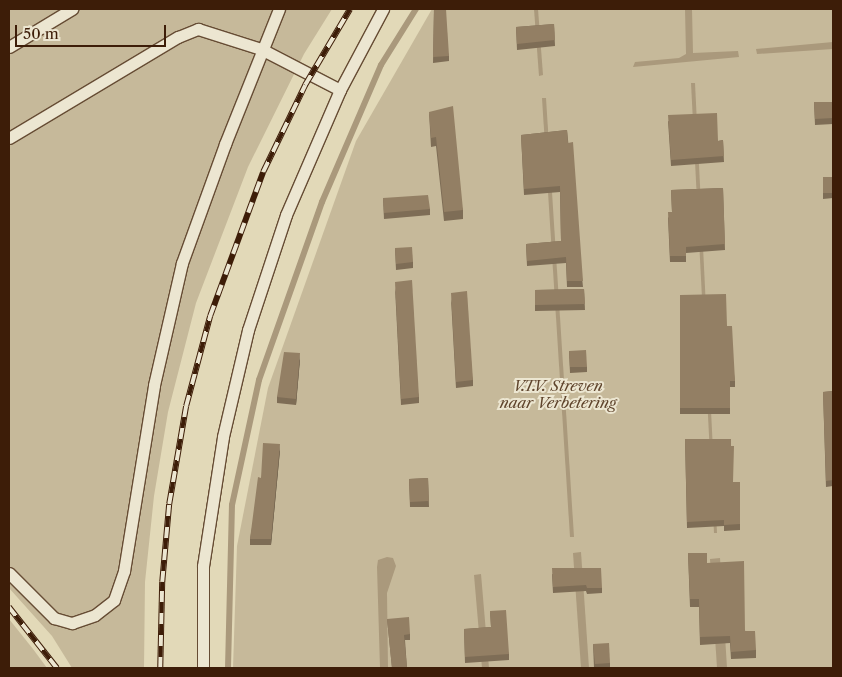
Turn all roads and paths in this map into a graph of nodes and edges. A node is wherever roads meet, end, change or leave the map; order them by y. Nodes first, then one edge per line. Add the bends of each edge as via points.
1 (72, 9) edge
2 (279, 9) edge
3 (383, 9) edge
4 (9, 47) edge
5 (261, 49) junction
6 (340, 90) junction
7 (9, 138) edge
8 (9, 573) edge
9 (203, 668) edge

1 - 4 lane
2 - 5 lane
3 - 6 lane
5 - 6 lane
5 - 7 lane via 214,32 190,32
5 - 8 lane via 182,263 154,385 124,571 114,600 95,615 72,623 54,618
6 - 9 lane via 286,215 248,330 223,437 203,566

